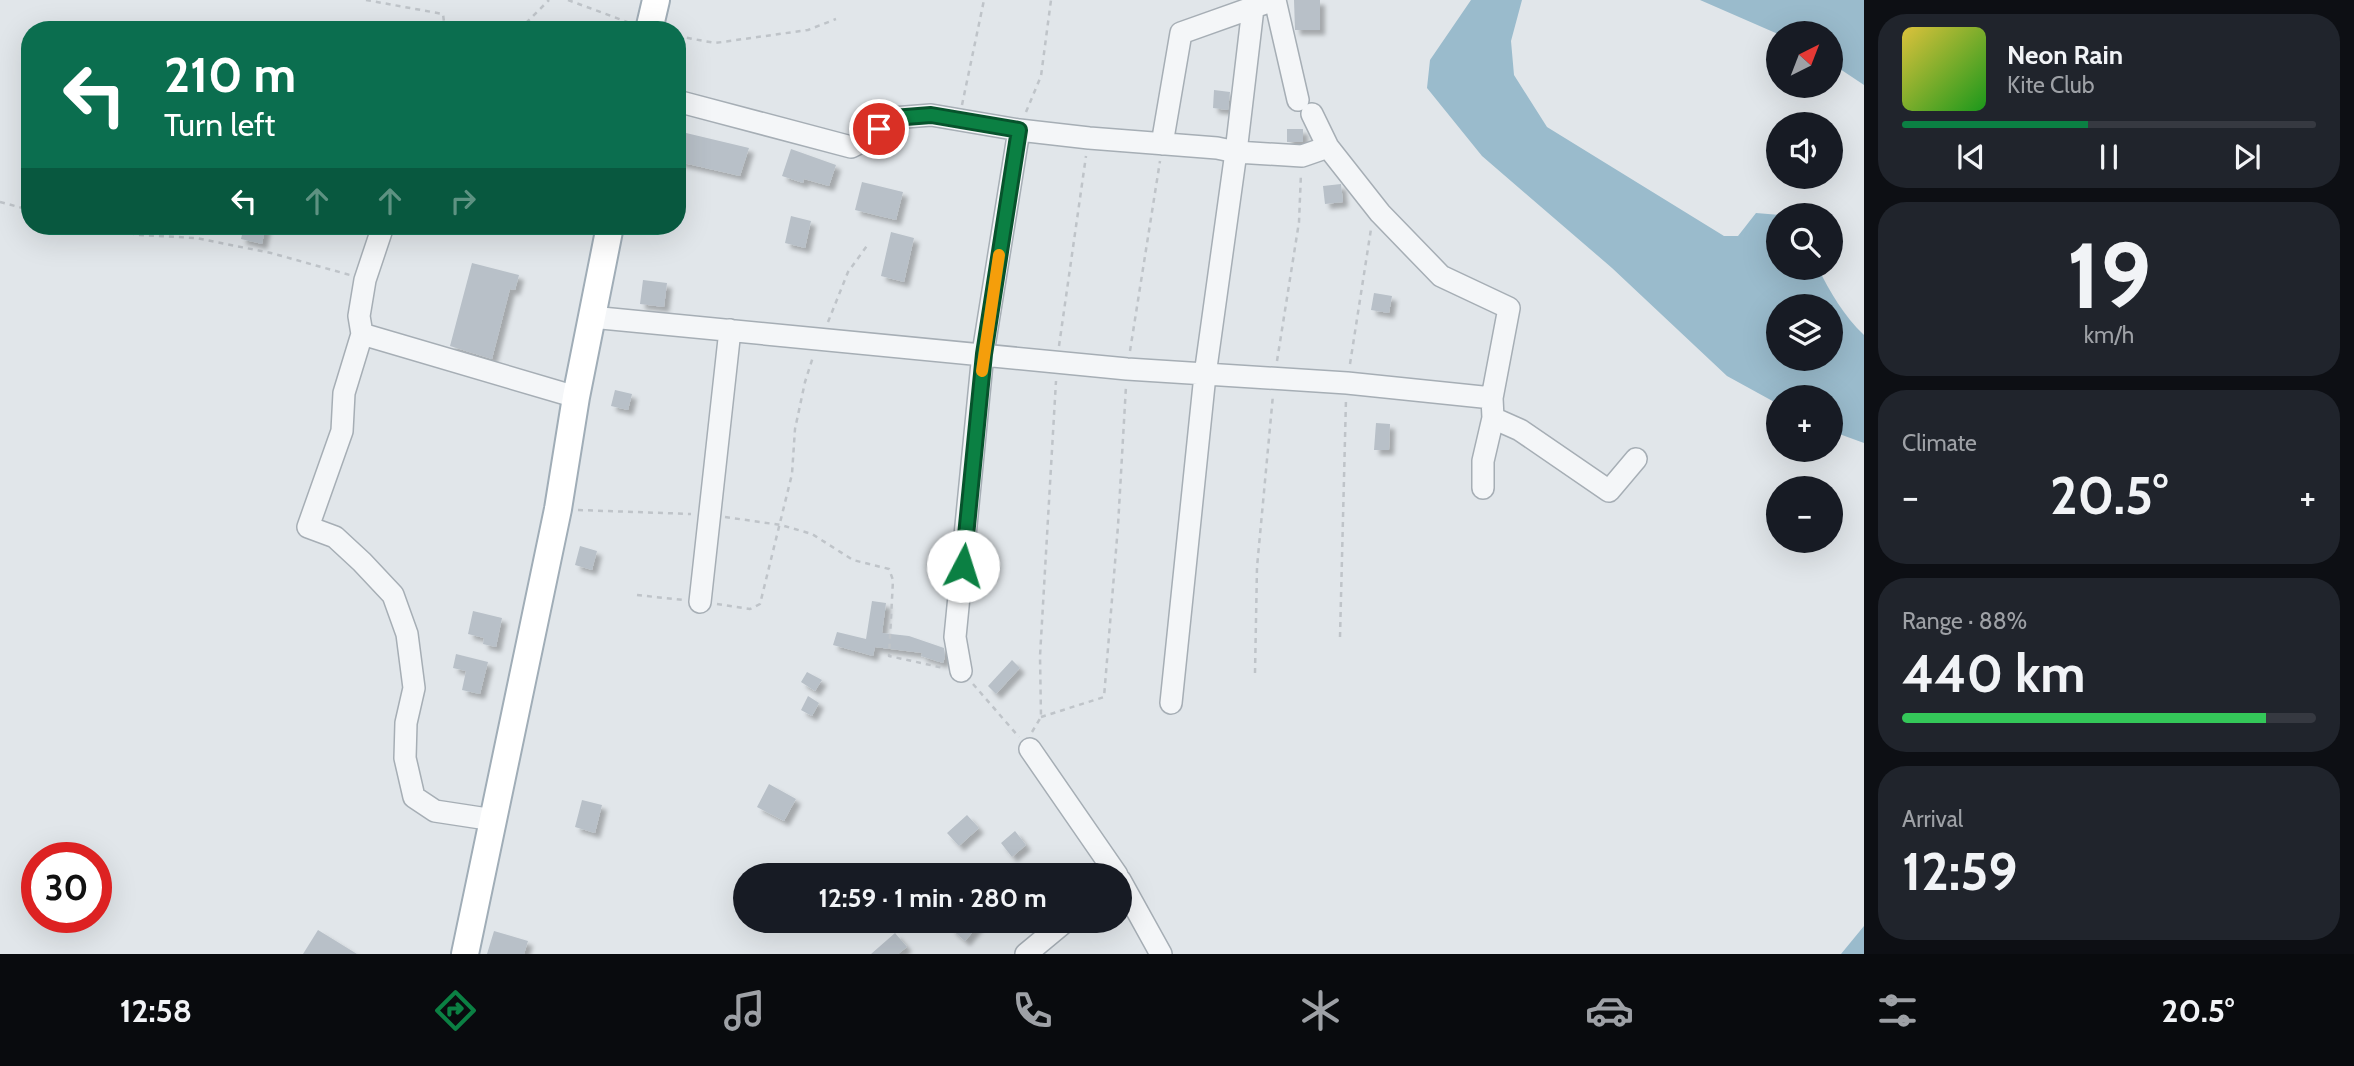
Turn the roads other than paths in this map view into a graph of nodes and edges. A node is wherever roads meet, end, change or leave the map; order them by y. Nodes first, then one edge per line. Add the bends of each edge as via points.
1 (656, 0) edge
2 (1274, 0) edge
3 (1253, 8) junction
4 (646, 21) edge
5 (686, 103) edge
6 (1019, 130) junction
7 (1162, 144) junction
8 (1328, 147) junction
9 (1236, 152) junction
10 (380, 235) edge
11 (608, 235) edge
12 (592, 317) junction
13 (730, 330) junction
14 (362, 334) junction
15 (984, 354) junction
16 (1205, 375) junction
17 (576, 397) junction
18 (1493, 408) junction
19 (1636, 459) dead end
20 (1483, 488) dead end
21 (700, 602) road end
22 (961, 671) road end
23 (1171, 703) dead end
24 (1028, 746) road end
25 (494, 820) junction
26 (1109, 863) edge
27 (1132, 902) edge
28 (1051, 933) edge
29 (465, 954) edge
30 (1026, 954) edge
31 (1161, 954) edge

1 - 4 main road
2 - 3 street
2 - 8 street via 1305,107
3 - 7 street via 1181,33
3 - 9 street
5 - 6 street via 850,147 893,118 931,115
6 - 7 street
6 - 15 street
7 - 9 street
8 - 9 street via 1302,156
8 - 18 street via 1380,213 1441,276 1509,308
9 - 16 street
10 - 14 street via 365,280 359,316
11 - 12 main road
12 - 13 street
12 - 17 main road
13 - 15 street
13 - 21 street
14 - 17 street
14 - 25 street via 344,393 342,430 308,527 335,537 393,595 407,634 414,688 405,746 414,797 435,811
15 - 16 street
15 - 22 street via 956,637
16 - 18 street via 1347,383
16 - 23 street
17 - 25 main road via 558,509
18 - 19 street via 1609,491
18 - 20 street
24 - 26 street
25 - 29 main road
27 - 31 street
28 - 30 street

